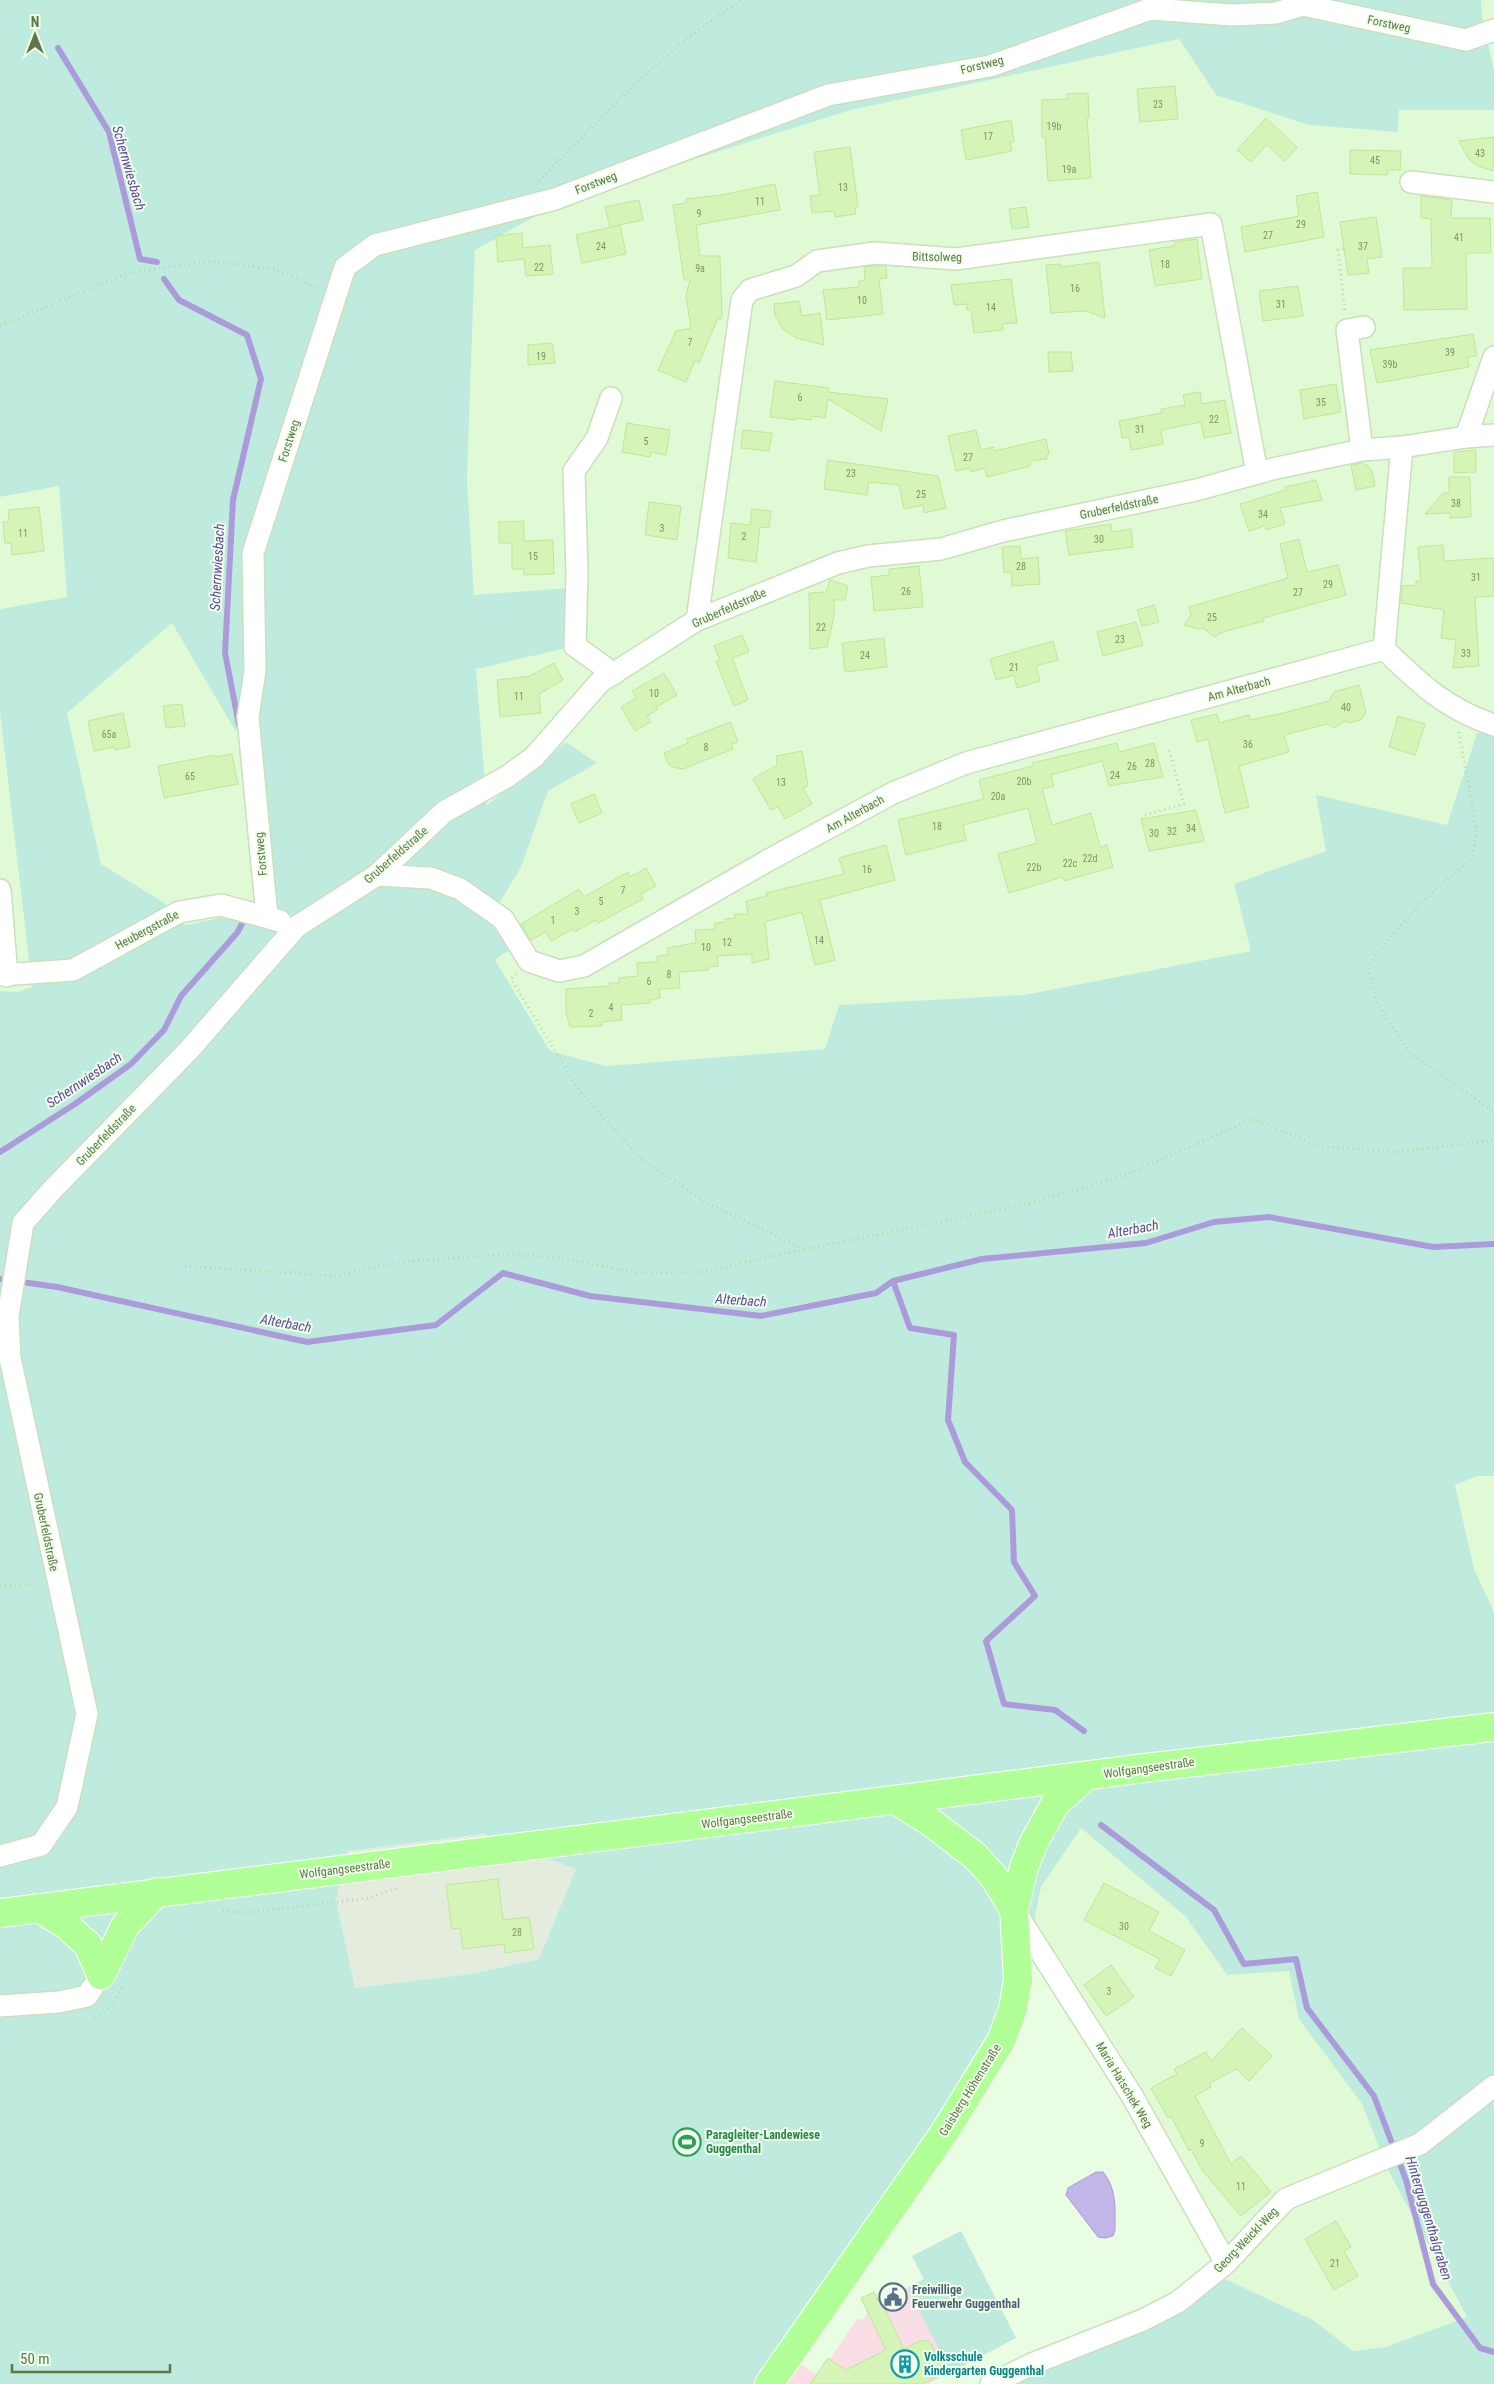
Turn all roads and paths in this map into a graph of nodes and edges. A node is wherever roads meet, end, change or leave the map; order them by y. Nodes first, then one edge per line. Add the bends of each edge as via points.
1 (743, 0) edge
2 (1494, 30) edge
3 (1411, 182) dead end
4 (537, 183) dead end
5 (1494, 192) edge
6 (1347, 248) dead end
7 (336, 297) junction
8 (0, 326) edge
9 (1356, 328) joint
10 (1494, 357) edge
11 (611, 398) dead end
12 (1494, 435) edge
13 (1466, 437) junction
14 (1402, 447) junction
15 (1362, 450) junction
16 (1257, 473) junction
17 (697, 620) junction
18 (1384, 649) junction
19 (614, 674) junction
20 (1454, 707) junction
21 (1494, 725) edge
22 (1169, 750) dead end
23 (1145, 815) dead end
24 (377, 875) junction
25 (0, 890) edge
26 (267, 917) junction
27 (296, 927) junction
28 (529, 961) junction
29 (4, 976) edge
30 (1494, 1112) edge
31 (1494, 1140) edge
32 (804, 1249) junction
33 (185, 1266) dead end
34 (56, 1581) junction
35 (0, 1586) edge
36 (1494, 1727) edge
37 (1085, 1777) junction
38 (895, 1800) junction
39 (0, 1856) edge
40 (400, 1887) dead end
41 (157, 1892) junction
42 (39, 1908) junction
43 (214, 1909) dead end
44 (1014, 1910) junction
45 (0, 1912) edge
46 (112, 1980) junction
47 (0, 2006) edge
48 (88, 2019) dead end
49 (1494, 2086) edge
50 (1226, 2263) junction
51 (769, 2384) edge
52 (991, 2384) edge

1 - 4 path via 718,15 631,87
2 - 7 street, Forstweg via 1466,40 1303,5 1276,13 1232,15 1150,9 990,66 828,95 555,199 375,245 345,267
3 - 5 street
6 - 9 path via 1338,250
7 - 8 path via 276,270 208,261 128,273
7 - 26 street, Forstweg via 253,553 255,670 248,716
9 - 15 street
10 - 13 street
11 - 19 street via 597,438 574,470 575,646
12 - 13 street, Gruberfeldstraße
13 - 14 street, Gruberfeldstraße
14 - 15 street, Gruberfeldstraße
14 - 18 street
15 - 16 street, Gruberfeldstraße
16 - 17 street, Gruberfeldstraße via 1196,490 1003,531 941,549 868,556 838,563
16 - 17 street, Bittsolweg via 1211,224 956,259 875,253 817,262 796,276 750,290 742,300
17 - 19 street, Gruberfeldstraße
18 - 20 street via 1422,687
18 - 28 street, Am Alterbach via 966,763 893,793 584,966 559,971
19 - 24 street, Gruberfeldstraße via 600,682 534,757 508,776 444,812
20 - 21 street
20 - 30 path via 1477,832 1472,858 1422,903 1378,952 1368,969 1378,1005 1410,1053
22 - 23 path via 1184,804
24 - 27 street, Gruberfeldstraße
24 - 28 street via 431,878 460,889 504,919
25 - 29 street
26 - 27 street, Heubergstraße
26 - 29 street, Heubergstraße via 220,905 179,912 73,970
27 - 34 street, Gruberfeldstraße via 189,1050 23,1223 8,1316 10,1358
28 - 32 path via 512,979 579,1090 640,1158 707,1203
31 - 32 path via 1399,1152 1318,1146 1253,1119 1126,1175 1027,1204
32 - 33 path via 703,1272 638,1274 561,1258 510,1254 399,1262 338,1276
34 - 35 path via 30,1586
34 - 39 street, Gruberfeldstraße via 87,1714 67,1807 41,1845
36 - 37 main road, Wolfgangseestraße
37 - 38 main road, Wolfgangseestraße
37 - 44 main road via 1055,1804 1034,1842 1024,1867
38 - 41 main road, Wolfgangseestraße
38 - 44 main road, Gaisberg Höhenstraße via 975,1856 994,1877
40 - 43 path via 369,1898 242,1913
41 - 42 main road, Wolfgangseestraße
41 - 46 main road via 125,1926
42 - 45 main road, Wolfgangseestraße
42 - 46 main road via 66,1925 88,1945
44 - 50 street, Maria Hatschek Weg via 1131,2094
44 - 51 main road, Gaisberg Höhenstraße via 1018,1979 1012,2010 1001,2040 944,2133
46 - 47 street via 87,1996 59,2002
46 - 48 path via 120,1994 110,2008
49 - 50 street, Georg-Weickl-Weg via 1420,2144 1286,2199
50 - 52 street, Georg-Weickl-Weg via 1178,2302

